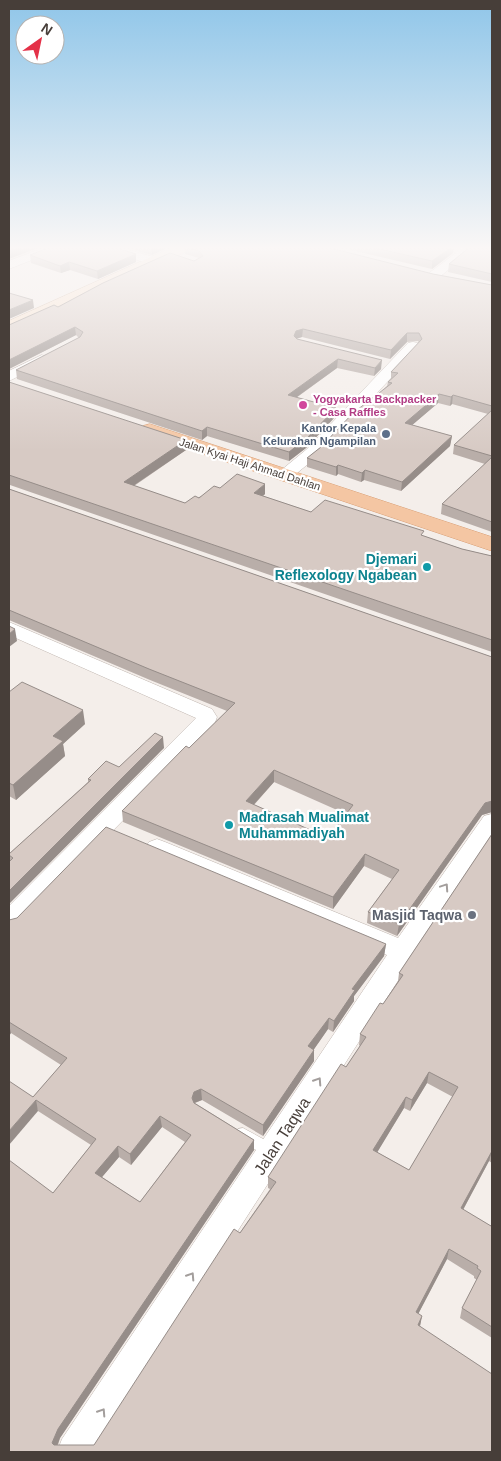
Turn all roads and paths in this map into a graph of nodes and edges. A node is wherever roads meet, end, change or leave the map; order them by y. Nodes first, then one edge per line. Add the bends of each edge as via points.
1 (35, 315) edge
2 (9, 327) edge
3 (413, 346) edge
4 (50, 355) edge
5 (376, 362) edge
6 (394, 366) junction
7 (13, 383) edge
8 (135, 426) edge
9 (285, 475) junction
10 (492, 544) edge
11 (9, 628) edge
12 (492, 822) edge
13 (120, 833) junction
14 (9, 922) edge
15 (404, 951) junction
16 (233, 1127) edge
17 (272, 1152) junction
18 (75, 1452) edge

1 - 2 main road
3 - 6 street
4 - 7 street
5 - 6 street
6 - 9 street via 312,452
8 - 9 main road, Jalan Kyai Haji Ahmad Dahlan
9 - 10 main road, Jalan Kyai Haji Ahmad Dahlan
11 - 13 street via 206,714 206,723
15 -> 12 street, Jalan Taqwa via 450,879
13 - 14 street
13 - 15 street
17 -> 15 street, Jalan Taqwa
16 - 17 lane
18 -> 17 street, Jalan Taqwa

